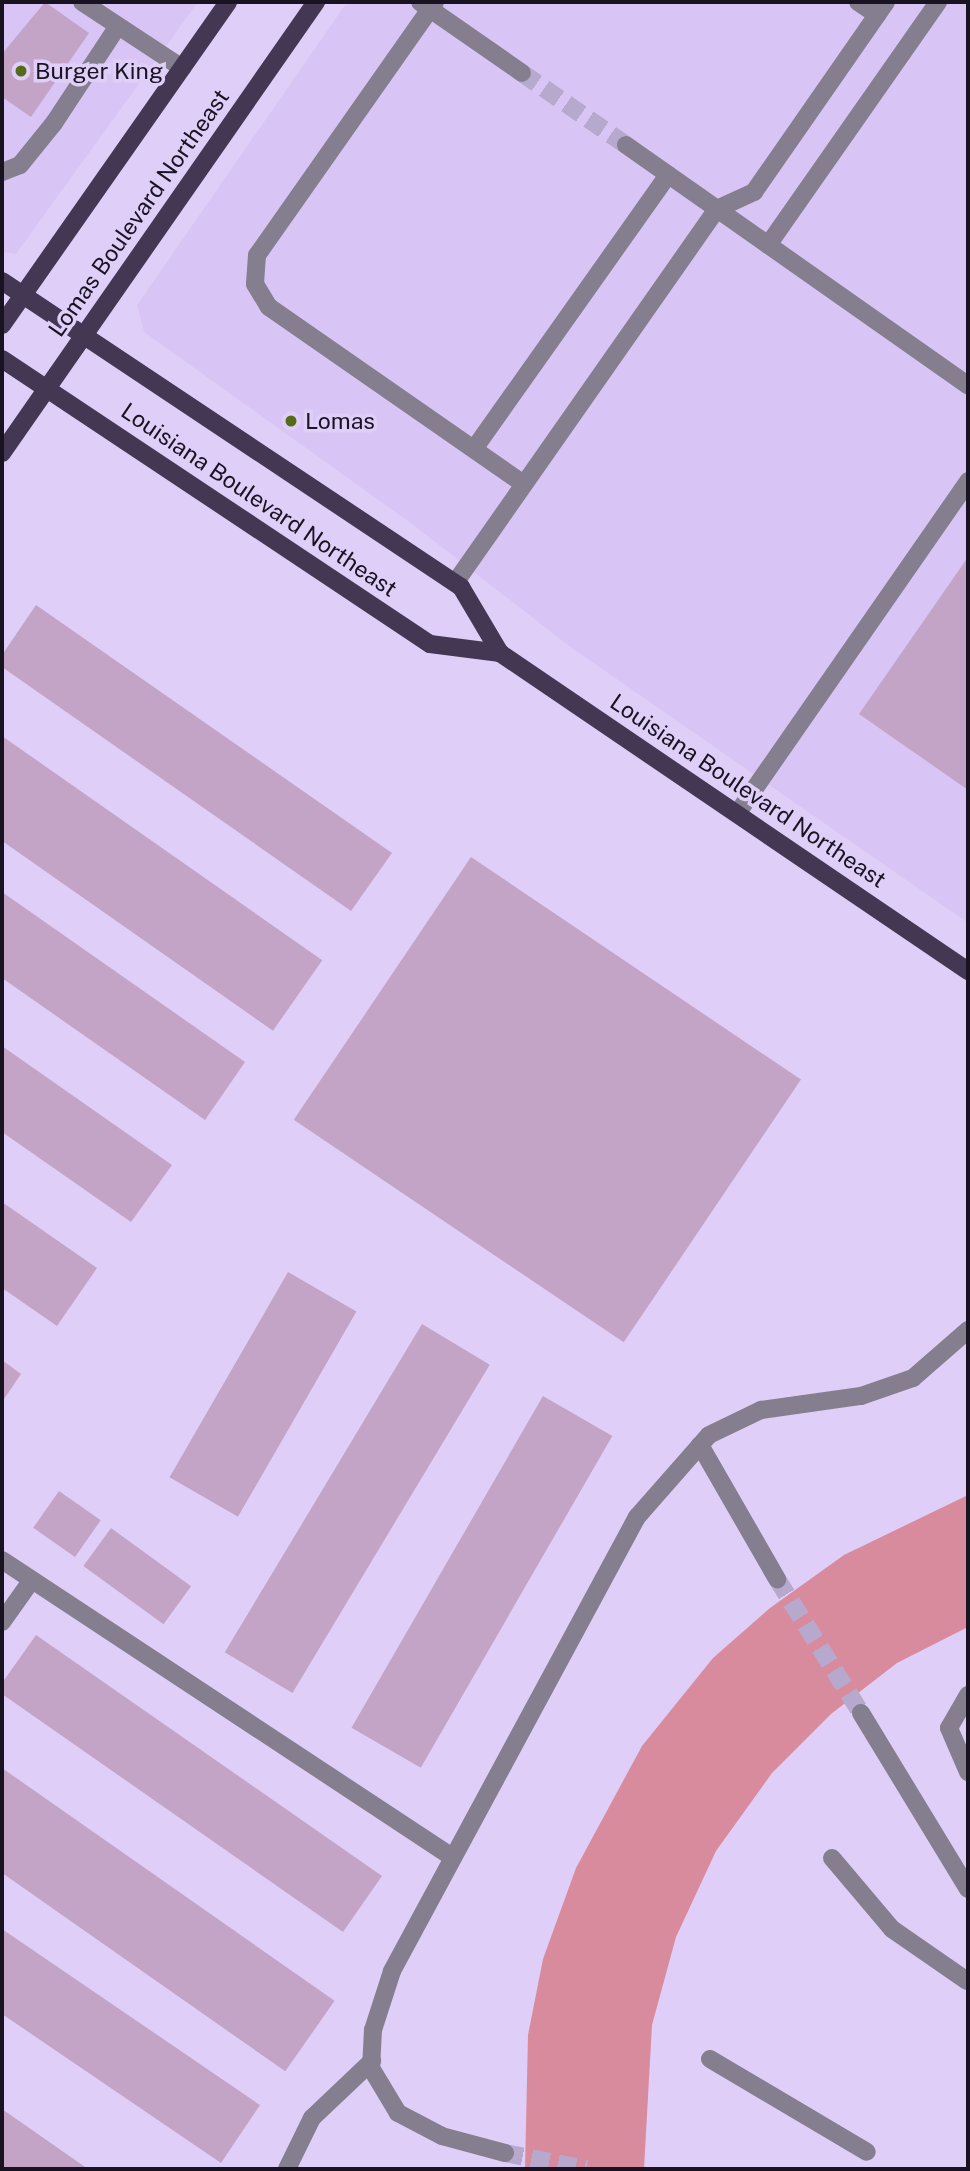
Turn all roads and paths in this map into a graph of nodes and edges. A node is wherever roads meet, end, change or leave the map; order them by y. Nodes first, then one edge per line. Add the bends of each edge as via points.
1 (82, 2) edge
2 (228, 2) edge
3 (316, 2) edge
4 (858, 2) edge
5 (938, 2) edge
6 (428, 4) edge
7 (881, 8) edge
8 (117, 26) junction
9 (182, 68) junction
10 (523, 73) tunnel mouth
11 (626, 145) tunnel mouth
12 (2, 173) edge
13 (668, 175) junction
14 (717, 209) junction
15 (768, 245) junction
16 (2, 281) edge
17 (24, 293) junction
18 (2, 325) edge
19 (86, 332) junction
20 (2, 359) edge
21 (49, 386) junction
22 (968, 386) edge
23 (474, 449) junction
24 (2, 453) edge
25 (968, 481) edge
26 (524, 484) junction
27 (455, 583) junction
28 (500, 653) junction
29 (739, 811) junction
30 (968, 971) edge
31 (968, 1330) edge
32 (700, 1444) junction
33 (2, 1560) edge
34 (777, 1579) tunnel mouth
35 (31, 1581) junction
36 (2, 1622) edge
37 (968, 1695) edge
38 (862, 1713) tunnel mouth
39 (968, 1772) edge
40 (452, 1857) junction
41 (832, 1858) dead end
42 (968, 1889) edge
43 (967, 1981) edge
44 (710, 2059) dead end
45 (372, 2061) junction
46 (505, 2152) tunnel mouth
47 (867, 2152) dead end
48 (287, 2169) edge

1 - 8 lane
2 - 9 main road
3 - 19 main road, Lomas Boulevard Northeast
4 - 7 lane
5 - 15 lane
6 - 10 lane
6 - 23 lane via 257,256 255,284 269,307
7 - 14 lane via 754,192
8 - 9 lane
8 - 12 lane via 54,123 20,165
9 - 17 main road
11 - 13 lane
13 - 14 lane
13 - 23 lane
14 - 15 lane
14 - 26 lane
15 - 22 lane
16 - 17 main road, Louisiana Boulevard Northeast
17 - 18 main road
17 - 19 main road, Louisiana Boulevard Northeast
19 - 21 main road, Lomas Boulevard Northeast
19 - 27 main road, Louisiana Boulevard Northeast
20 - 21 main road, Louisiana Boulevard Northeast
21 - 24 main road, Lomas Boulevard Northeast
21 - 28 main road, Louisiana Boulevard Northeast via 430,644
23 - 26 lane
25 - 29 lane
26 - 27 lane
27 - 28 main road, Louisiana Boulevard Northeast via 469,594
28 - 29 main road, Louisiana Boulevard Northeast
29 - 30 main road, Louisiana Boulevard Northeast
31 - 32 lane via 913,1378 861,1396 761,1409
32 - 34 lane
32 - 40 lane via 637,1517
33 - 35 lane
35 - 36 lane
35 - 40 lane
37 - 39 lane via 949,1728
38 - 42 lane
40 - 45 lane via 392,1971 373,2030
41 - 43 lane via 892,1929
44 - 47 lane
45 - 46 lane via 398,2113 442,2136
45 - 48 lane via 312,2118

